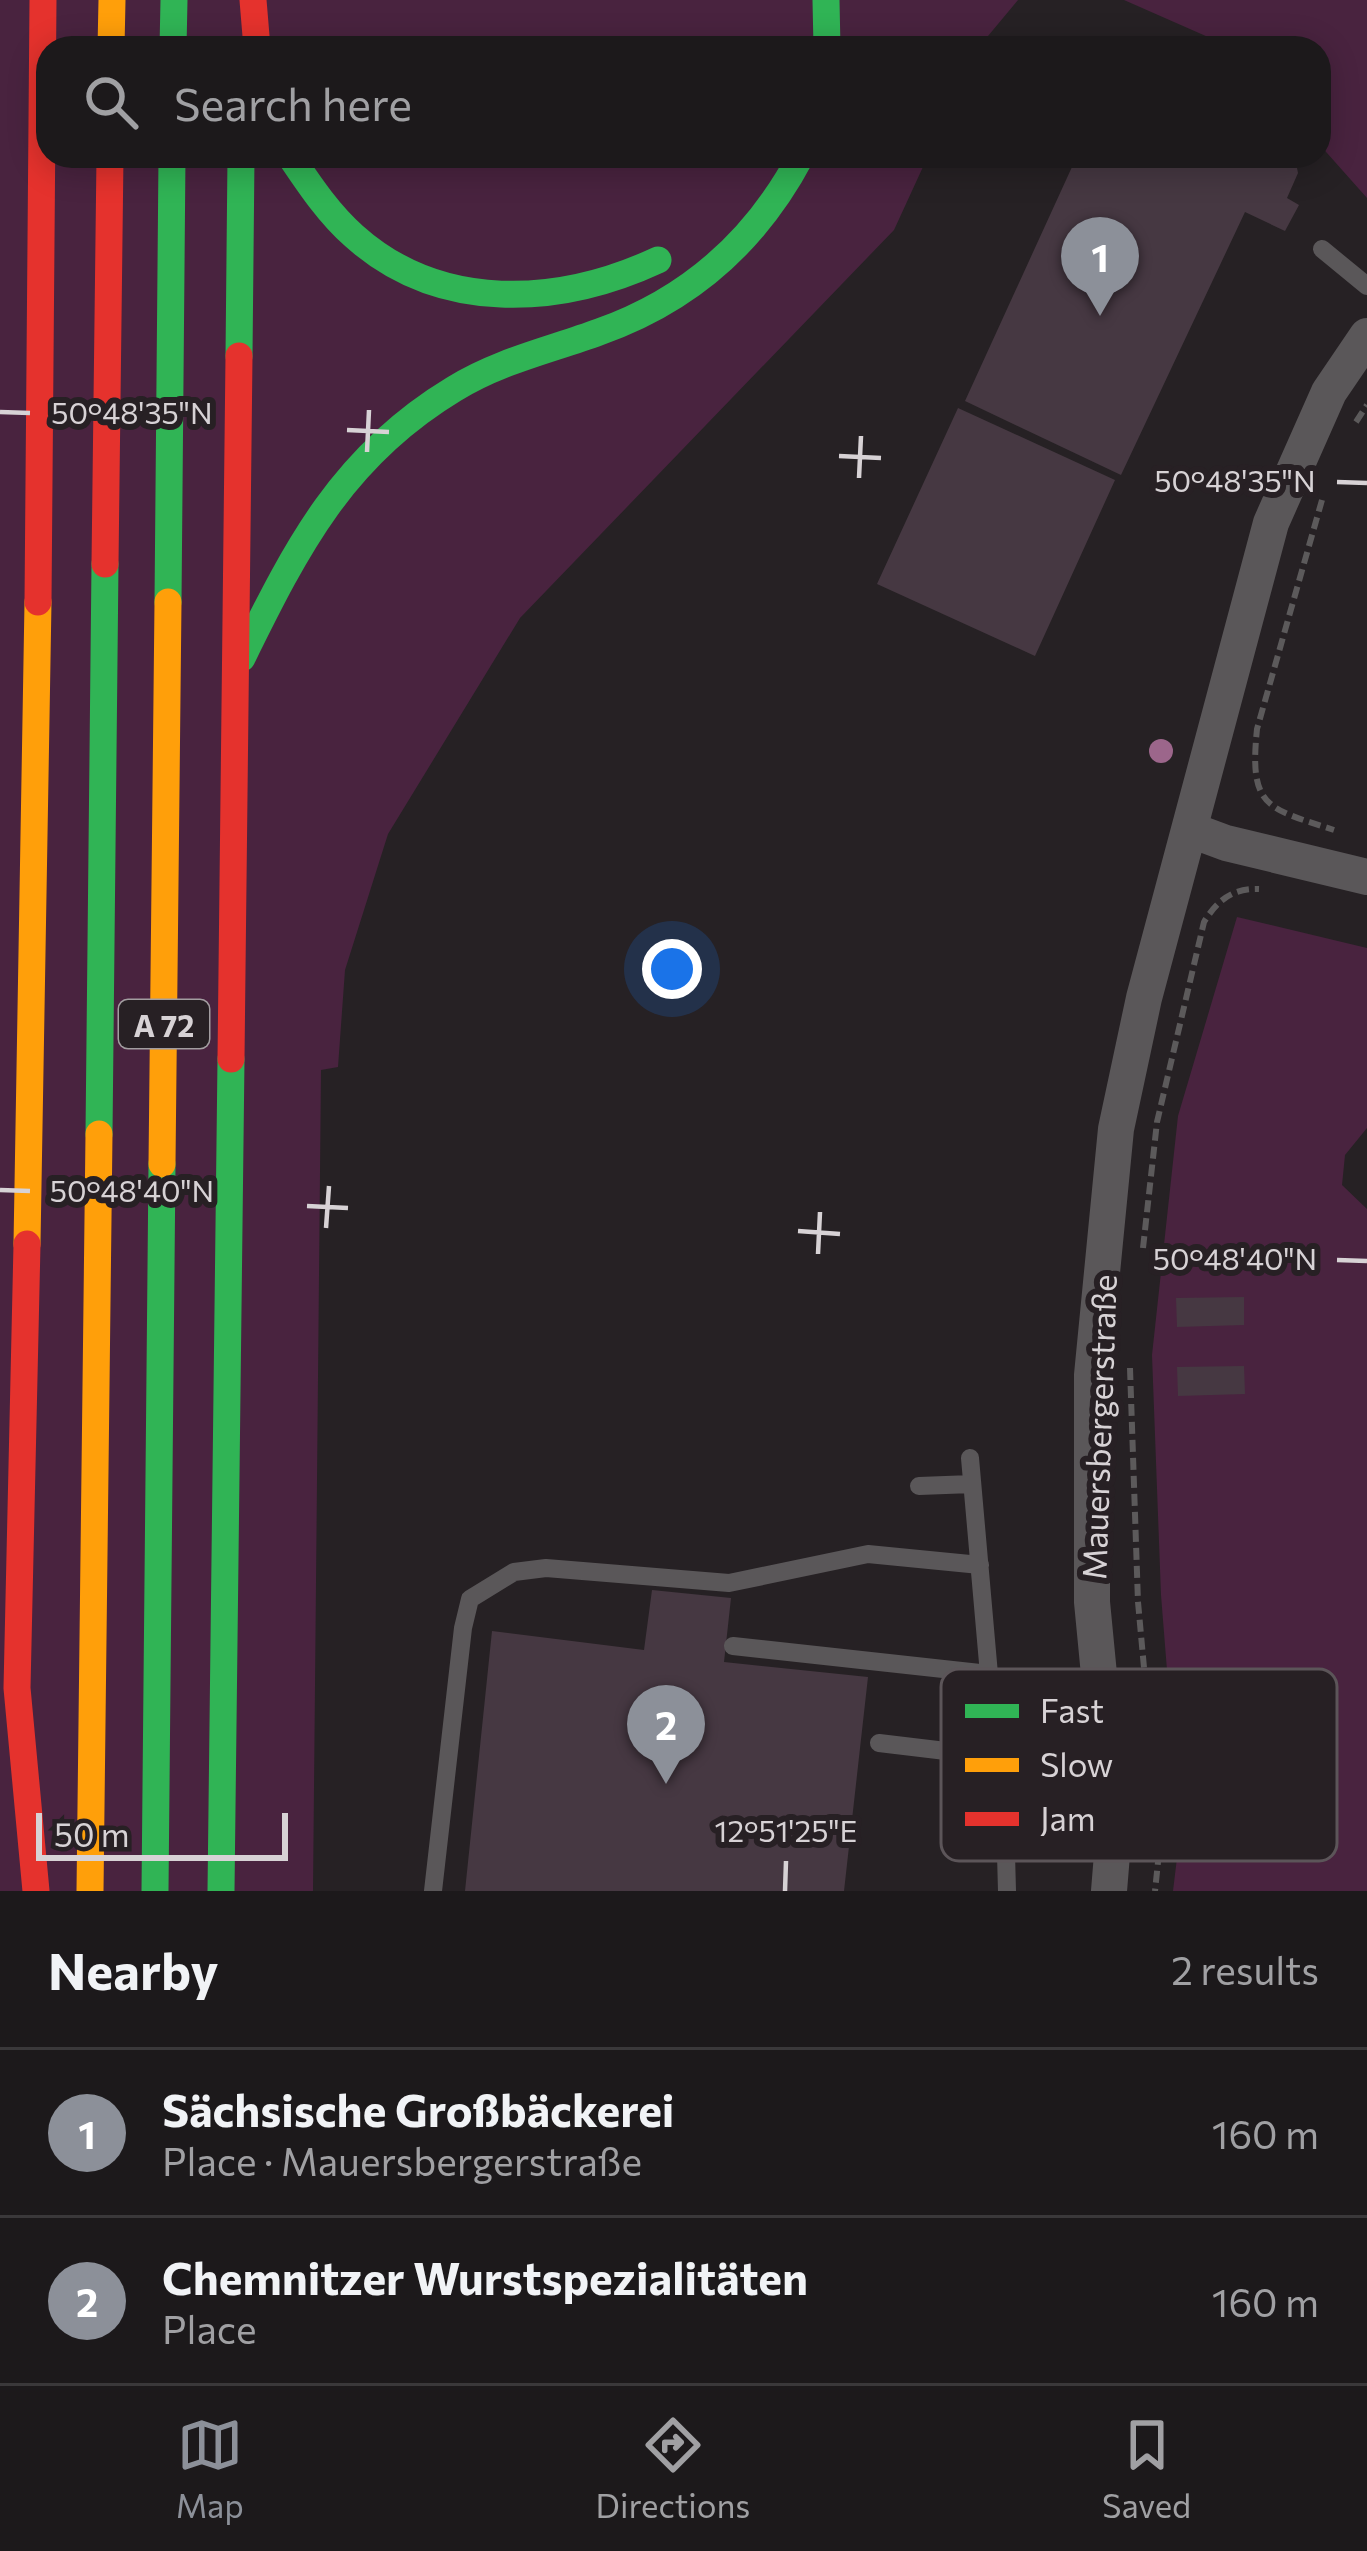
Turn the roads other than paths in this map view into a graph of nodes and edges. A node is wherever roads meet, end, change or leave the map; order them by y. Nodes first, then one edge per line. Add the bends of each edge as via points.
1 (43, 0) edge
2 (112, 0) edge
3 (174, 0) edge
4 (243, 0) edge
5 (253, 0) edge
6 (826, 0) edge
7 (43, 36) edge
8 (111, 36) edge
9 (173, 36) edge
10 (242, 36) edge
11 (256, 36) edge
12 (827, 36) edge
13 (36, 167) edge
14 (42, 168) edge
15 (110, 168) edge
16 (172, 168) edge
17 (241, 168) edge
18 (298, 168) edge
19 (795, 168) edge
20 (17, 202) dead end
21 (682, 244) dead end
22 (1322, 249) dead end
23 (1367, 286) edge
24 (1367, 336) edge
25 (236, 671) junction
26 (7, 717) dead end
27 (36, 805) junction
28 (1191, 830) junction
29 (1367, 877) edge
30 (970, 1458) dead end
31 (973, 1484) junction
32 (920, 1486) dead end
33 (980, 1565) junction
34 (733, 1646) dead end
35 (943, 1669) edge
36 (989, 1669) edge
37 (1097, 1669) edge
38 (879, 1743) dead end
39 (941, 1750) edge
40 (1006, 1861) edge
41 (1112, 1861) edge
42 (35, 1891) edge
43 (90, 1891) edge
44 (155, 1891) edge
45 (221, 1891) edge
46 (433, 1891) edge
47 (1007, 1891) edge
48 (1109, 1891) edge

1 - 7 highway
2 - 8 highway
3 - 9 highway
4 - 10 highway
5 - 11 highway
6 - 12 highway
13 - 20 highway
14 - 27 highway
15 - 43 highway, A 72
16 - 44 highway, A 72
17 - 25 highway
18 - 21 highway via 359,240 407,272 462,292 568,293 621,280
19 - 25 highway via 724,264 670,302 514,359 403,426 310,527
22 - 23 lane
24 - 28 street, Mauersbergerstraße via 1329,392 1271,523
25 - 45 highway
26 - 27 highway
27 - 42 highway via 17,1688
28 - 29 street
28 - 37 street, Mauersbergerstraße via 1116,1129 1093,1375
30 - 31 lane
31 - 32 lane
31 - 33 lane
33 - 36 lane
33 - 46 lane via 868,1554 730,1583 546,1568 514,1572 485,1588 470,1599 464,1628
34 - 35 lane
38 - 39 lane
40 - 47 lane
41 - 48 street, Mauersbergerstraße

